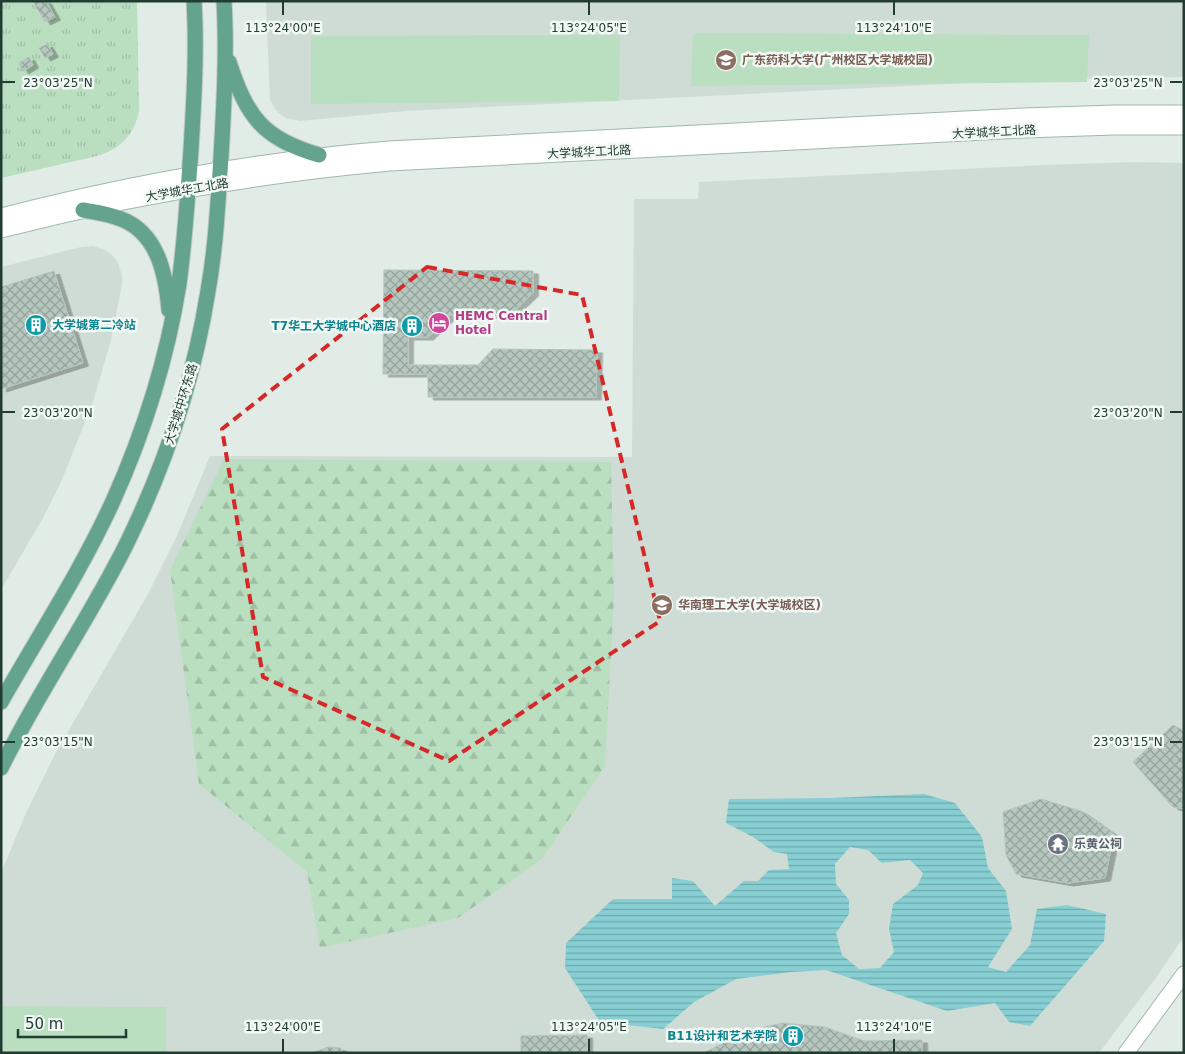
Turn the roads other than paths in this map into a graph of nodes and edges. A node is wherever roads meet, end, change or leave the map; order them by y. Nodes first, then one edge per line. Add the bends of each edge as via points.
1 (194, 1) edge
2 (224, 1) edge
3 (225, 52) junction
4 (1184, 113) edge
5 (1184, 127) edge
6 (320, 155) junction
7 (220, 176) junction
8 (189, 181) junction
9 (83, 210) junction
10 (1, 216) edge
11 (1, 230) edge
12 (171, 325) junction
13 (1, 702) edge
14 (1, 768) edge
15 (1184, 974) edge
16 (1126, 1053) edge

1 - 8 main road via 195,64
2 - 3 main road, 大学城中环东路
3 - 6 main road via 248,108 258,121 281,141
3 - 7 main road, 大学城中环东路
4 - 6 main road, 大学城华工北路 via 1023,116
5 - 7 main road, 大学城华工北路 via 1024,130 440,160
6 - 7 main road, 大学城华工北路
7 - 8 main road, 大学城华工北路
7 - 14 main road, 大学城中环东路 via 216,236 204,312 191,373 160,469 108,579
8 - 9 main road, 大学城华工北路
8 - 10 main road, 大学城华工北路 via 105,190
8 - 12 main road via 182,258
9 - 11 main road, 大学城华工北路
9 - 12 main road via 120,218 148,238 162,267
12 - 13 main road via 148,412 113,501 73,579
15 - 16 main road

